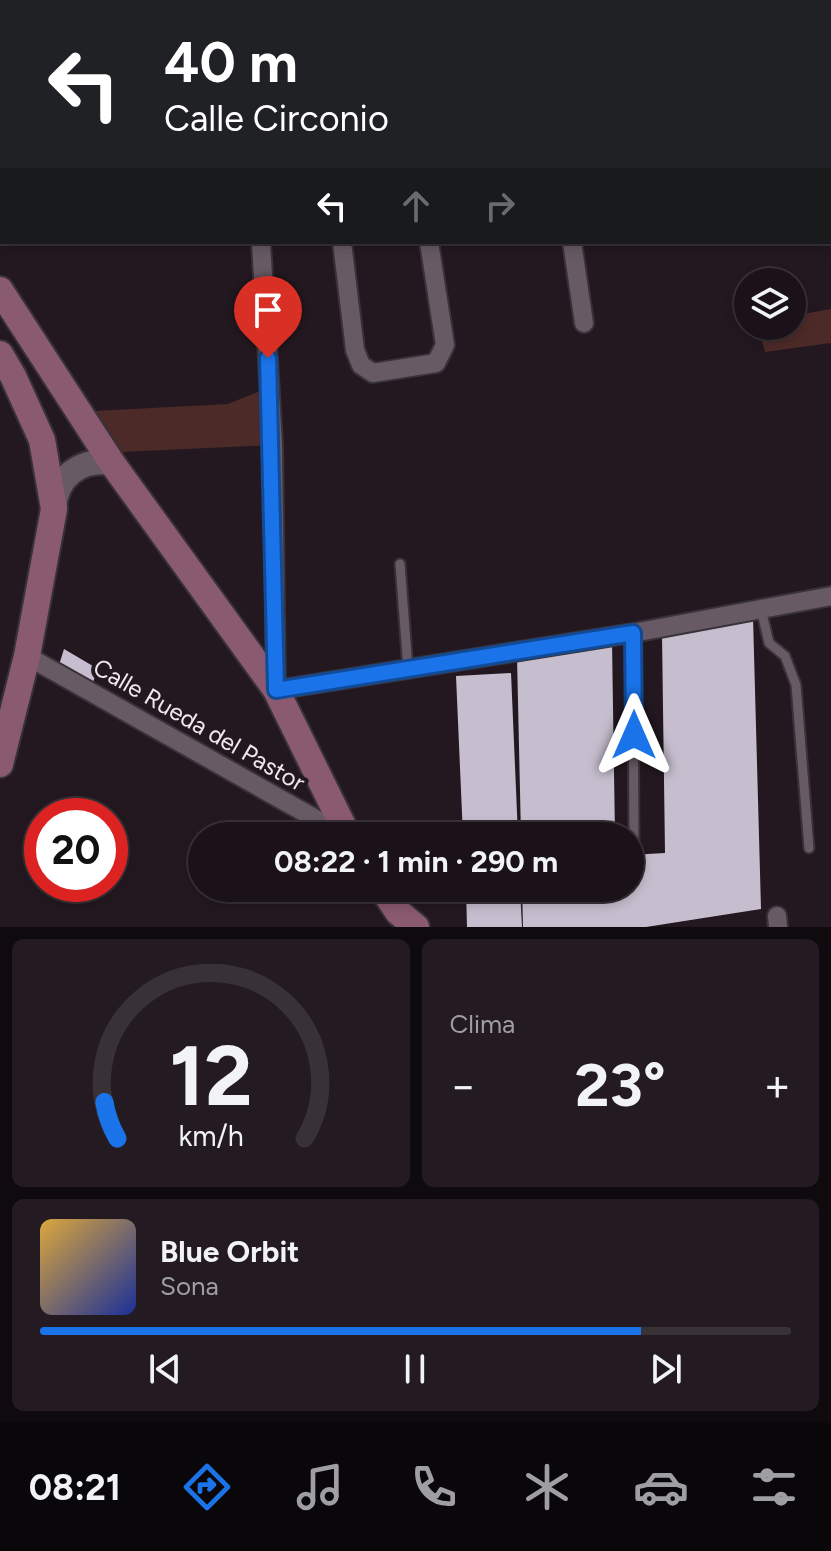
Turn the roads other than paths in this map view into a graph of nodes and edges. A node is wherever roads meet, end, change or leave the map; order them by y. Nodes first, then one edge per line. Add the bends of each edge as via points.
1 (261, 244) edge
2 (342, 244) edge
3 (429, 244) edge
4 (572, 244) edge
5 (0, 290) edge
6 (584, 323) dead end
7 (0, 354) edge
8 (112, 463) junction
9 (54, 509) junction
10 (400, 564) dead end
11 (831, 596) edge
12 (761, 609) junction
13 (633, 633) junction
14 (27, 656) junction
15 (408, 669) junction
16 (276, 690) junction
17 (2, 750) edge
18 (322, 822) edge
19 (340, 822) edge
20 (634, 822) edge
21 (809, 848) dead end
22 (391, 902) edge
23 (416, 927) edge

1 - 16 street via 273,445
2 - 3 street via 355,350 361,365 373,373 436,363 445,345
4 - 6 street
5 - 8 main road
7 - 9 main road via 42,440
8 - 9 street via 91,462 72,470 57,491
8 - 16 main road
9 - 14 main road
10 - 15 lane
11 - 12 street
12 - 13 street
12 - 21 lane via 769,643 785,656 796,685
13 - 15 street
13 - 20 lane
14 - 17 main road
14 - 18 street, Calle Rueda del Pastor
15 - 16 street
16 - 19 main road
22 - 23 main road

